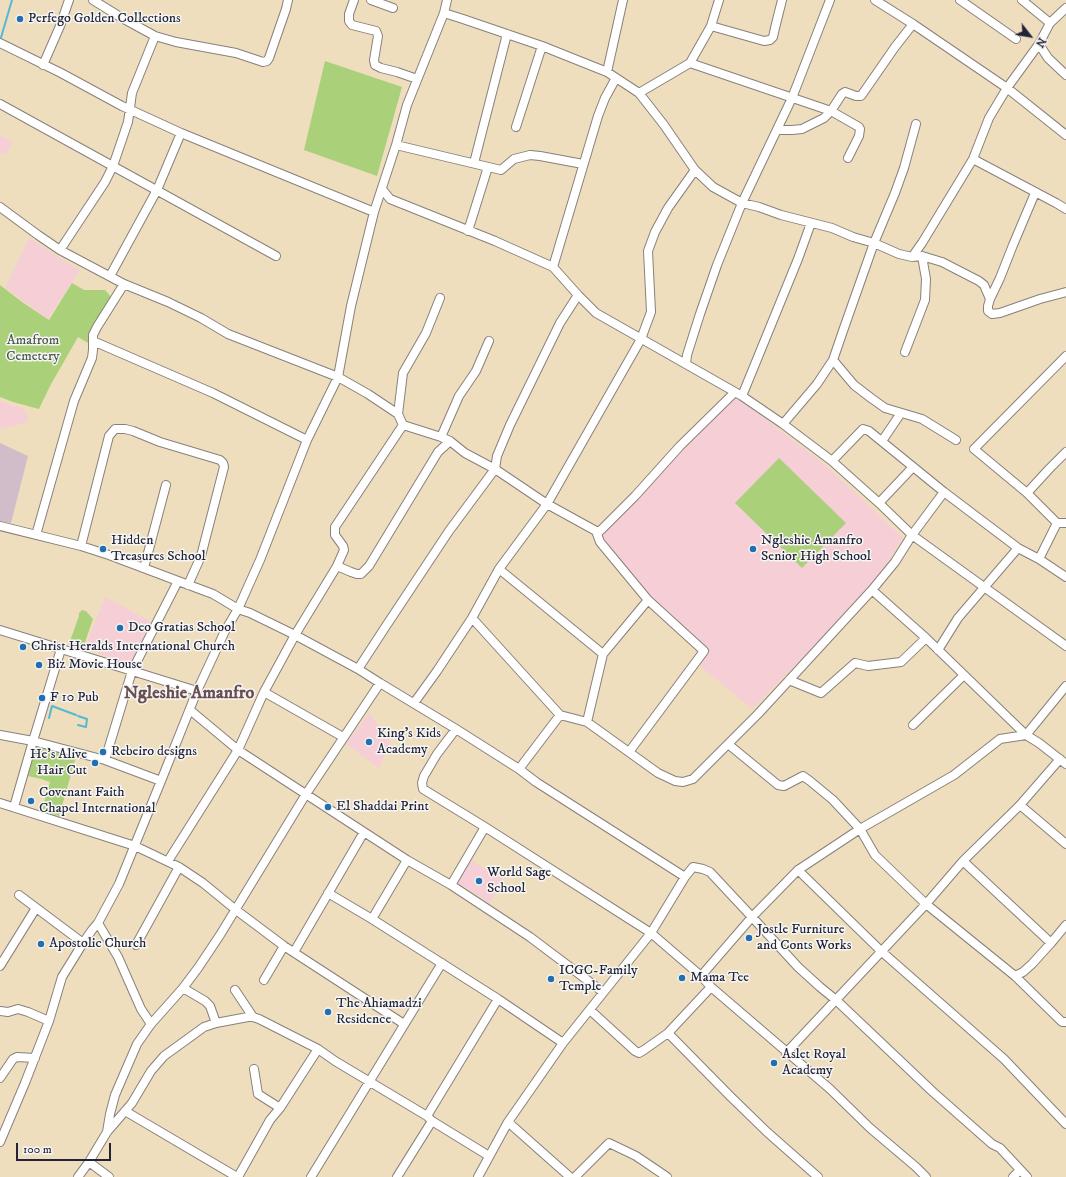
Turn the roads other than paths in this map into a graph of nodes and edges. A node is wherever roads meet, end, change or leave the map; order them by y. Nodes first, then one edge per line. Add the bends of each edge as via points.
1 (70, 0) edge
2 (93, 0) edge
3 (288, 0) edge
4 (354, 0) edge
5 (371, 0) edge
6 (447, 0) edge
7 (623, 0) edge
8 (719, 0) edge
9 (782, 0) edge
10 (830, 0) edge
11 (875, 0) edge
12 (960, 0) edge
13 (1022, 0) edge
14 (393, 8) dead end
15 (1066, 9) edge
16 (444, 13) junction
17 (1050, 23) junction
18 (913, 24) junction
19 (711, 26) junction
20 (507, 34) junction
21 (155, 36) junction
22 (1016, 39) dead end
23 (0, 43) edge
24 (1040, 44) junction
25 (542, 46) junction
26 (690, 63) junction
27 (42, 65) junction
28 (607, 72) junction
29 (1066, 75) edge
30 (616, 78) junction
31 (417, 79) junction
32 (1007, 88) junction
33 (639, 93) junction
34 (792, 98) junction
35 (0, 104) edge
36 (130, 110) junction
37 (831, 111) junction
38 (916, 124) dead end
39 (516, 127) dead end
40 (777, 130) junction
41 (181, 132) junction
42 (1066, 135) edge
43 (396, 145) junction
44 (848, 158) dead end
45 (973, 159) junction
46 (474, 163) junction
47 (583, 164) junction
48 (113, 166) junction
49 (488, 167) junction
50 (695, 170) junction
51 (382, 189) junction
52 (157, 190) junction
53 (1035, 193) junction
54 (742, 203) junction
55 (0, 207) edge
56 (1066, 210) edge
57 (374, 212) junction
58 (811, 223) junction
59 (468, 231) junction
60 (874, 243) junction
61 (60, 250) junction
62 (276, 256) dead end
63 (922, 256) junction
64 (912, 257) junction
65 (553, 267) junction
66 (110, 276) junction
67 (124, 284) junction
68 (1066, 292) edge
69 (578, 295) junction
70 (440, 298) dead end
71 (990, 299) junction
72 (642, 339) junction
73 (93, 341) junction
74 (489, 341) dead end
75 (905, 352) dead end
76 (1066, 356) edge
77 (833, 360) junction
78 (686, 364) junction
79 (338, 378) junction
80 (734, 392) junction
81 (742, 396) junction
82 (901, 413) junction
83 (398, 414) junction
84 (782, 424) junction
85 (402, 425) junction
86 (441, 437) junction
87 (307, 440) junction
88 (956, 440) dead end
89 (450, 441) junction
90 (882, 441) junction
91 (1066, 452) edge
92 (832, 461) junction
93 (914, 467) junction
94 (495, 469) junction
95 (166, 485) dead end
96 (944, 492) junction
97 (1027, 493) junction
98 (880, 503) junction
99 (547, 504) junction
100 (1057, 523) junction
101 (1066, 523) edge
102 (0, 526) edge
103 (596, 531) junction
104 (912, 534) junction
105 (36, 535) junction
106 (81, 546) junction
107 (1018, 548) junction
108 (1039, 559) junction
109 (337, 566) junction
110 (144, 568) junction
111 (499, 569) junction
112 (1066, 577) edge
113 (178, 581) junction
114 (188, 584) junction
115 (984, 588) junction
116 (872, 590) junction
117 (648, 600) junction
118 (238, 608) junction
119 (472, 618) junction
120 (0, 630) edge
121 (295, 635) junction
122 (926, 638) junction
123 (1066, 646) edge
124 (61, 649) junction
125 (938, 650) junction
126 (603, 654) junction
127 (358, 669) junction
128 (132, 671) junction
129 (964, 675) junction
130 (789, 680) junction
131 (380, 683) junction
132 (1066, 686) edge
133 (197, 690) junction
134 (264, 692) junction
135 (414, 703) junction
136 (190, 710) junction
137 (560, 715) junction
138 (587, 722) junction
139 (913, 725) dead end
140 (456, 729) junction
141 (0, 735) edge
142 (1026, 735) junction
143 (343, 737) junction
144 (33, 741) junction
145 (728, 744) junction
146 (238, 750) junction
147 (629, 752) junction
148 (105, 760) junction
149 (1063, 761) edge
150 (519, 769) junction
151 (161, 781) junction
152 (306, 794) junction
153 (0, 803) edge
154 (1020, 805) junction
155 (15, 808) junction
156 (485, 827) junction
157 (860, 828) junction
158 (364, 832) junction
159 (1066, 844) edge
160 (135, 846) junction
161 (407, 860) junction
162 (168, 861) junction
163 (963, 861) junction
164 (180, 867) junction
165 (798, 870) junction
166 (685, 877) junction
167 (451, 886) junction
168 (328, 893) junction
169 (19, 895) dead end
170 (926, 904) junction
171 (36, 908) junction
172 (236, 910) junction
173 (752, 917) junction
174 (372, 919) junction
175 (98, 923) junction
176 (1066, 925) edge
177 (651, 933) junction
178 (83, 943) junction
179 (1051, 944) junction
180 (136, 945) dead end
181 (284, 946) junction
182 (881, 951) junction
183 (294, 952) junction
184 (442, 963) junction
185 (0, 966) edge
186 (701, 976) junction
187 (1016, 976) junction
188 (264, 980) dead end
189 (711, 987) junction
190 (183, 988) junction
191 (235, 990) dead end
192 (603, 992) junction
193 (498, 999) junction
194 (836, 1000) junction
195 (590, 1010) junction
196 (0, 1011) edge
197 (253, 1017) junction
198 (49, 1021) junction
199 (1066, 1022) edge
200 (216, 1023) junction
201 (151, 1024) junction
202 (404, 1024) junction
203 (668, 1033) junction
204 (563, 1043) junction
205 (318, 1049) junction
206 (786, 1053) junction
207 (35, 1058) junction
208 (254, 1069) dead end
209 (0, 1078) edge
210 (369, 1082) junction
211 (280, 1108) junction
212 (125, 1111) junction
213 (429, 1118) junction
214 (508, 1122) junction
215 (1066, 1124) edge
216 (107, 1132) junction
217 (0, 1142) edge
218 (489, 1156) junction
219 (89, 1162) junction
220 (1020, 1170) junction
221 (78, 1177) edge
222 (109, 1177) edge
223 (238, 1177) edge
224 (311, 1177) edge
225 (397, 1177) edge
226 (478, 1177) edge
227 (570, 1177) edge
228 (575, 1177) edge
229 (667, 1177) edge
230 (818, 1177) edge
231 (926, 1177) edge
232 (1013, 1177) edge
233 (1027, 1177) edge

1 - 27 street
2 - 21 street
3 - 21 street via 267,61
4 - 31 street via 349,14 352,25 376,31 378,36 375,65
5 - 14 street
6 - 16 street
7 - 28 street
8 - 19 street
9 - 19 street via 773,37 770,40 764,41
10 - 34 street
11 - 18 street
12 - 22 street
13 - 17 street
15 - 17 street
16 - 20 street
16 - 31 street
17 - 24 street
18 - 32 street
18 - 37 street via 861,96 845,92
19 - 26 street
20 - 25 street
20 - 46 street
21 - 36 street via 132,93
23 - 27 street
24 - 29 street via 1048,58
24 - 32 street
25 - 28 street
25 - 39 street
26 - 33 street
26 - 34 street
27 - 36 street
28 - 30 street
30 - 33 street
30 - 47 street via 598,116
31 - 43 street
32 - 42 street
32 - 45 street via 989,118
33 - 50 street
34 - 37 street
34 - 40 street
35 - 48 street
36 - 41 street
36 - 48 street
37 - 40 street via 824,118 802,129
37 - 44 street via 860,129
38 - 60 street via 904,168
40 - 54 street
41 - 52 street
41 - 57 street
43 - 46 street
43 - 51 street
45 - 53 street
45 - 64 street
46 - 49 street
47 - 49 street via 530,155 514,160 501,170
47 - 65 street
48 - 52 street
48 - 61 street
49 - 59 street
50 - 54 street via 713,187
50 - 72 street via 668,208 648,251 651,312
51 - 57 street
51 - 59 street via 390,199
52 - 62 street
52 - 66 street
53 - 56 street
53 - 71 street
54 - 58 street
54 - 78 street via 702,308
55 - 61 street
57 - 79 street via 351,306
58 - 60 street
58 - 81 street
59 - 65 street
60 - 64 street
60 - 77 street
61 - 66 street
63 - 64 street
63 - 71 street via 942,262 979,281 984,285
63 - 75 street via 926,279 925,300
65 - 69 street
66 - 67 street
67 - 73 street via 97,327
67 - 79 street via 168,302 228,334
68 - 71 street via 992,314 988,311
69 - 72 street via 596,313
69 - 94 street via 560,323 510,425 497,456
70 - 83 street via 426,333 403,374
72 - 78 street
72 - 99 street
73 - 87 street via 213,393
73 - 105 street via 92,358 74,402
74 - 86 street
76 - 97 street via 974,449
77 - 82 street via 854,385 885,408
77 - 84 street via 817,384
78 - 80 street
79 - 83 street
79 - 87 street
80 - 81 street
80 - 103 street via 605,526
81 - 84 street
82 - 88 street via 922,419
82 - 90 street
83 - 85 street
84 - 92 street
85 - 86 street
85 - 109 street via 335,527 335,535 344,550
86 - 89 street
87 - 118 street via 260,560
89 - 94 street via 465,453
89 - 109 street via 438,452 369,566 361,574
90 - 92 street via 863,429
90 - 93 street
91 - 97 street
92 - 98 street
93 - 96 street
93 - 98 street
94 - 99 street
94 - 127 street via 449,531
95 - 110 street
96 - 104 street
96 - 107 street
97 - 100 street
98 - 104 street
99 - 103 street
99 - 111 street
100 - 101 street
100 - 108 street
102 - 105 street
103 - 117 street via 600,542
104 - 115 street
104 - 116 street via 895,562
105 - 106 street
106 - 110 street
106 - 114 street via 109,436 115,430 133,431 220,460 224,467 201,556
107 - 108 street
107 - 115 street
108 - 112 street
109 - 121 street
110 - 113 street
111 - 119 street
111 - 126 street
113 - 114 street
113 - 128 street
114 - 118 street
115 - 123 street
115 - 125 street via 958,618
116 - 122 street
116 - 130 street
117 - 126 street
117 - 147 street via 704,650
118 - 121 street
118 - 133 street
119 - 135 street
119 - 137 street
120 - 124 street
121 - 127 street
121 - 134 street
122 - 125 street
122 - 130 street via 901,662 868,666 855,663 821,693
124 - 128 street
124 - 144 street
125 - 129 street
126 - 138 street
127 - 131 street
128 - 133 street
128 - 148 street
129 - 139 street
129 - 142 street
130 - 145 street
131 - 135 street
131 - 143 street
132 - 142 street
133 - 136 street
134 - 143 street
134 - 146 street
135 - 140 street
136 - 146 street
136 - 151 street
137 - 138 street
137 - 150 street
138 - 147 street
140 - 150 street
140 - 156 street via 424,776 423,789
141 - 144 street
142 - 149 street
142 - 157 street via 1000,739 954,775
143 - 152 street
144 - 148 street
144 - 155 street
145 - 147 street via 693,779 683,782 658,773
145 - 157 street via 778,785 784,786 802,776 810,781
146 - 152 street
146 - 162 street
148 - 151 street
149 - 154 street
150 - 166 street
151 - 160 street
152 - 158 street
152 - 172 street
153 - 155 street
154 - 159 street
154 - 163 street
155 - 160 street
156 - 167 street
156 - 177 street
157 - 165 street
157 - 170 street via 876,855
158 - 161 street
158 - 168 street
160 - 162 street
160 - 175 street via 119,884
161 - 167 street
161 - 174 street
162 - 164 street
163 - 170 street
163 - 179 street
164 - 172 street
164 - 180 street
165 - 173 street
165 - 182 street
166 - 173 street via 693,867 710,872
166 - 177 street
167 - 192 street via 530,937
168 - 174 street
168 - 183 street
169 - 171 street
170 - 182 street
170 - 187 street
171 - 178 street
171 - 185 street
172 - 181 street
172 - 190 street
173 - 186 street
173 - 194 street via 798,967
174 - 184 street
175 - 178 street
175 - 201 street via 118,957 141,1010
176 - 179 street
177 - 186 street
177 - 192 street
178 - 198 street via 62,977
179 - 187 street
181 - 183 street
181 - 188 street
182 - 194 street
182 - 215 street via 1004,1059
183 - 202 street
184 - 193 street
184 - 202 street
186 - 189 street
187 - 199 street via 1062,1022
189 - 203 street
189 - 206 street
190 - 200 street via 206,1001
190 - 201 street
191 - 197 street
192 - 195 street
193 - 204 street
193 - 213 street
194 - 206 street
194 - 220 street via 922,1082 992,1144 1000,1148
195 - 203 street via 639,1053
195 - 204 street
196 - 198 street via 18,1009
197 - 200 street
197 - 205 street
198 - 207 street
200 - 212 street via 194,1033 164,1056
201 - 216 street via 137,1044 115,1095
202 - 210 street
203 - 230 street via 741,1106
204 - 214 street
205 - 210 street
205 - 211 street
206 - 231 street via 830,1089
207 - 209 street via 13,1059
207 - 217 street
208 - 211 street via 258,1094
210 - 213 street
210 - 224 street
211 - 223 street via 270,1120
212 - 216 street
212 - 223 street
213 - 218 street
213 - 225 street
214 - 218 street
214 - 227 street
216 - 219 street
218 - 226 street
219 - 221 street
219 - 222 street
220 - 232 street
220 - 233 street
228 - 229 street via 609,1143 636,1156

